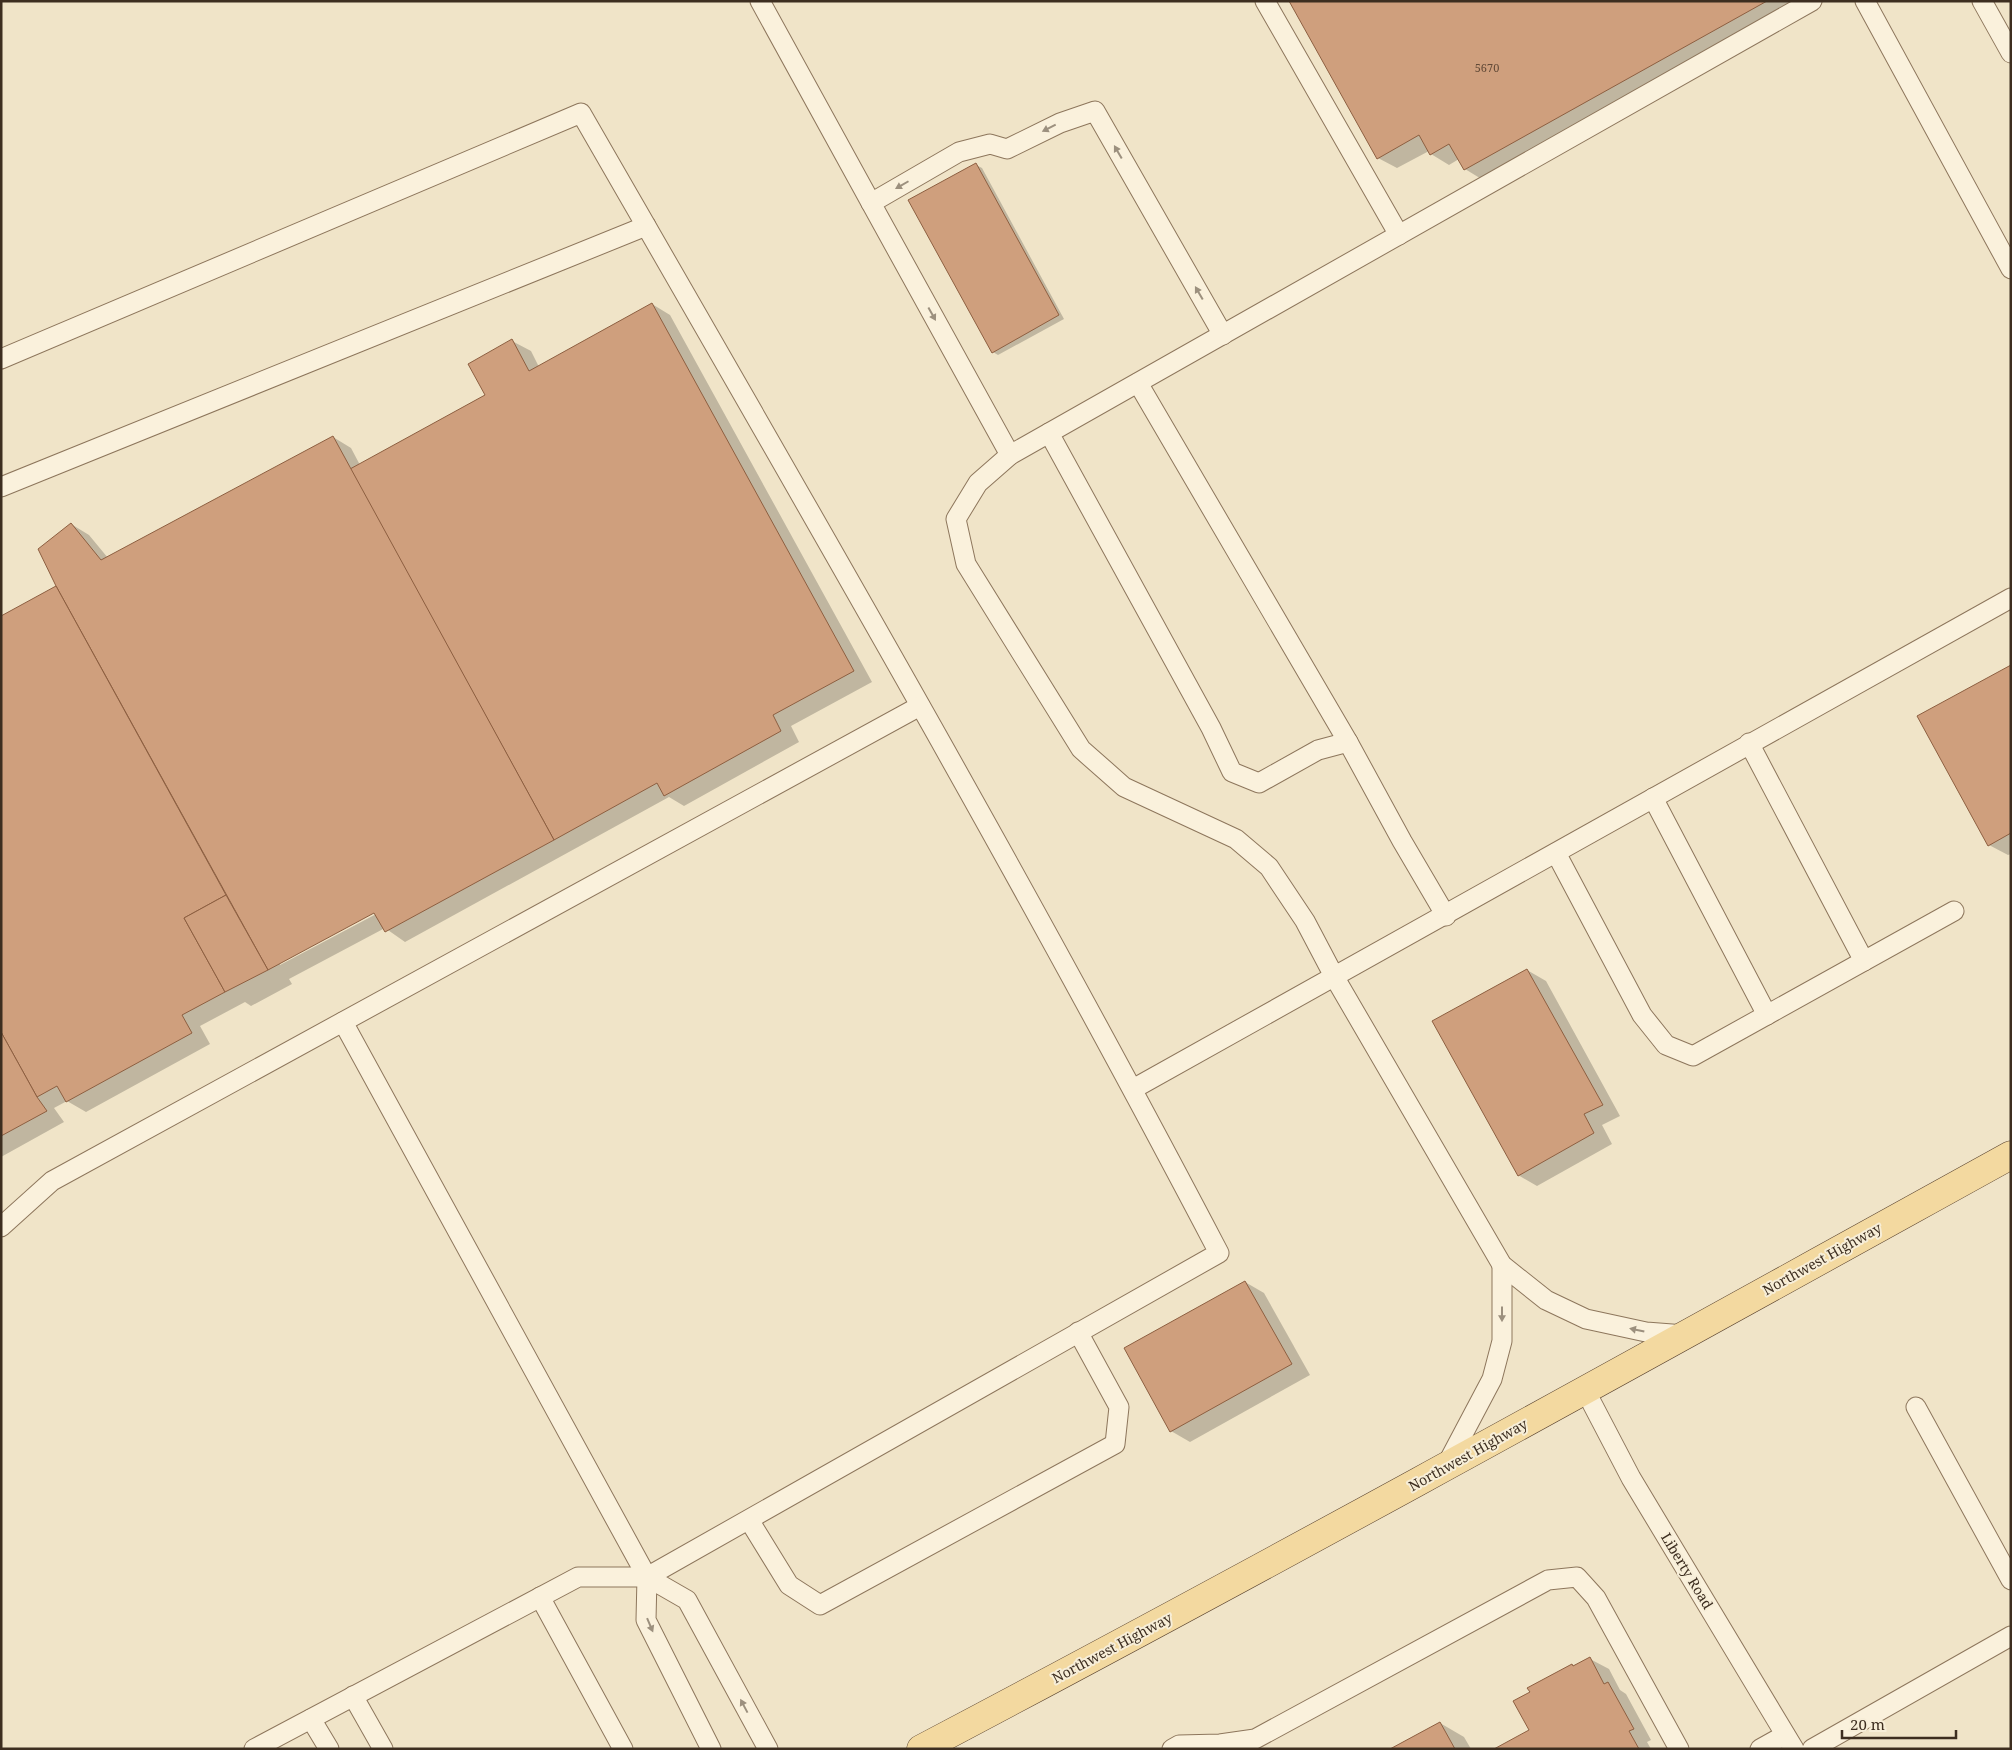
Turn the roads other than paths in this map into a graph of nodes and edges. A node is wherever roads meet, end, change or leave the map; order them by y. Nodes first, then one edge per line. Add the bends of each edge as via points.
1 (760, 1) edge
2 (1265, 1) edge
3 (1812, 1) edge
4 (1865, 1) edge
5 (1982, 1) edge
6 (2011, 53) edge
7 (871, 203) junction
8 (646, 226) junction
9 (1399, 235) junction
10 (2011, 269) edge
11 (1223, 335) junction
12 (1, 358) edge
13 (1138, 383) junction
14 (1049, 433) junction
15 (1010, 455) junction
16 (1, 487) edge
17 (2011, 598) edge
18 (920, 706) junction
19 (1348, 742) junction
20 (1749, 744) junction
21 (1654, 798) junction
22 (1556, 853) junction
23 (1954, 911) dead end
24 (1446, 916) junction
25 (1864, 961) junction
26 (1335, 978) junction
27 (1767, 1015) junction
28 (343, 1022) junction
29 (1133, 1089) junction
30 (2011, 1154) edge
31 (1, 1227) edge
32 (1502, 1265) junction
33 (1078, 1332) junction
34 (1686, 1335) junction
35 (1585, 1390) junction
36 (1916, 1407) dead end
37 (1445, 1468) junction
38 (749, 1520) junction
39 (648, 1577) junction
40 (2011, 1580) edge
41 (540, 1597) junction
42 (2011, 1636) edge
43 (352, 1696) junction
44 (311, 1719) junction
45 (1790, 1742) edge
46 (1221, 1746) edge
47 (254, 1749) edge
48 (328, 1749) edge
49 (383, 1749) edge
50 (623, 1749) edge
51 (710, 1749) edge
52 (768, 1749) edge
53 (921, 1749) edge
54 (1172, 1749) edge
55 (1679, 1749) edge
56 (1760, 1749) edge
57 (1812, 1749) edge

1 - 7 lane
2 - 9 lane
3 - 9 lane
4 - 10 lane
5 - 6 lane
11 -> 7 lane via 1095,111 1060,123 1006,150 990,144 959,152
7 -> 15 lane
8 - 12 lane via 581,113
8 - 16 lane
8 - 18 lane
9 - 11 lane
11 - 13 lane
13 - 14 lane
13 - 19 lane
14 - 15 lane
14 - 19 lane via 1232,772 1259,782 1318,750
15 - 26 lane via 978,483 956,519 966,564 1081,749 1124,787 1236,839 1268,866 1305,921
17 - 20 lane
18 - 28 lane
18 - 29 lane
19 - 24 lane
20 - 21 lane
20 - 25 lane
21 - 22 lane
21 - 27 lane
22 - 24 lane
22 - 27 lane via 1642,1015 1666,1044 1693,1056
23 - 25 lane
24 - 26 lane
25 - 27 lane
26 - 29 lane
26 - 32 lane
28 - 31 lane via 52,1181
28 - 39 lane
29 - 33 lane via 1219,1253
30 - 34 main road, Northwest Highway
34 -> 32 lane via 1646,1332 1586,1319 1546,1300
32 -> 37 lane via 1502,1340 1492,1379
33 - 38 lane
33 - 38 lane via 1119,1407 1115,1444 820,1605 789,1585
34 - 35 main road, Northwest Highway
35 - 37 main road, Northwest Highway
35 - 45 lane, Liberty Road via 1632,1478
36 - 40 lane
37 - 53 main road, Northwest Highway
38 - 39 lane
39 - 41 lane via 578,1577
39 -> 51 lane via 646,1620
52 -> 39 lane via 687,1600
41 - 43 lane
41 - 50 lane
42 - 57 lane
43 - 44 lane
43 - 49 lane
44 - 47 lane
44 - 48 lane
45 - 56 lane
46 - 54 lane via 1179,1746
46 - 55 lane via 1255,1739 1548,1580 1577,1576 1596,1598

